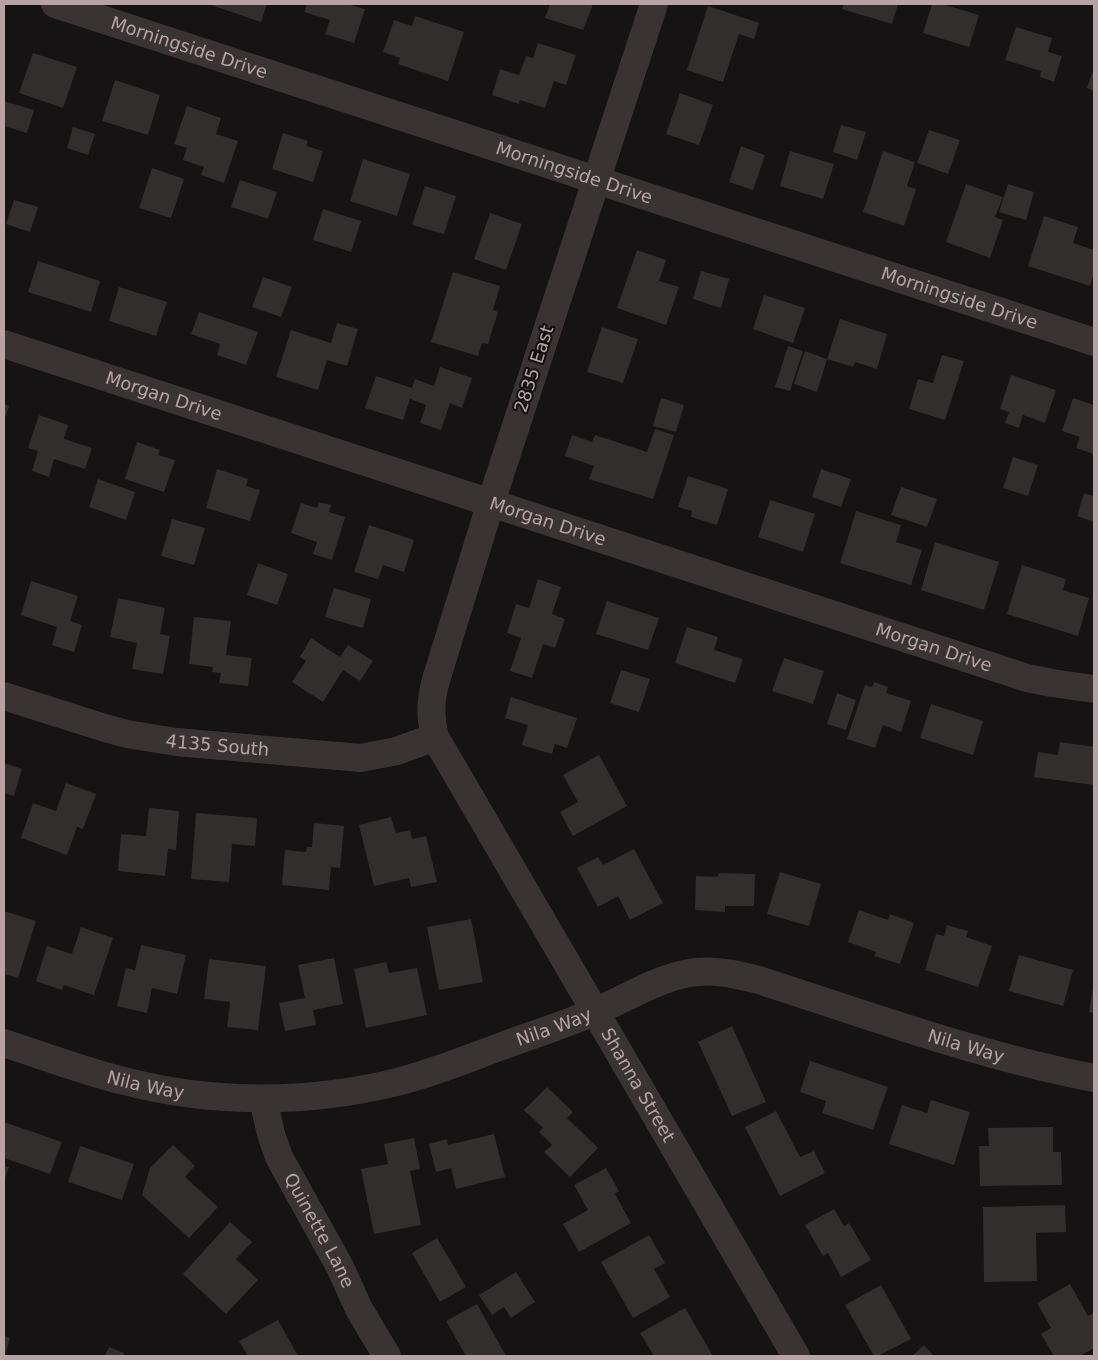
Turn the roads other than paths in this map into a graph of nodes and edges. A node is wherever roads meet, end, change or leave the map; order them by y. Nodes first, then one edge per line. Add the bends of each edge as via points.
1 (55, 4) edge
2 (654, 4) edge
3 (596, 180) junction
4 (1094, 342) edge
5 (4, 344) edge
6 (491, 502) junction
7 (1094, 689) edge
8 (4, 696) edge
9 (434, 737) junction
10 (594, 1012) junction
11 (4, 1043) edge
12 (1094, 1078) edge
13 (263, 1099) junction
14 (387, 1356) edge
15 (796, 1356) edge

1 - 3 street, Morningside Drive
2 - 3 street, 2835 East
3 - 4 street, Morningside Drive
3 - 6 street, 2835 East
5 - 6 street, Morgan Drive
6 - 7 street, Morgan Drive via 1027,678
6 - 9 street, 2835 East via 432,692 430,717
8 - 9 street, 4135 South via 105,728 176,742 360,758 397,751
9 - 10 street, Shanna Street
10 - 12 street, Nila Way via 681,975 728,973 759,980 965,1047
10 - 13 street, Nila Way via 427,1074 397,1082 331,1094
10 - 15 street, Shanna Street
11 - 13 street, Nila Way via 152,1088
13 - 14 street, Quinette Lane via 279,1157

